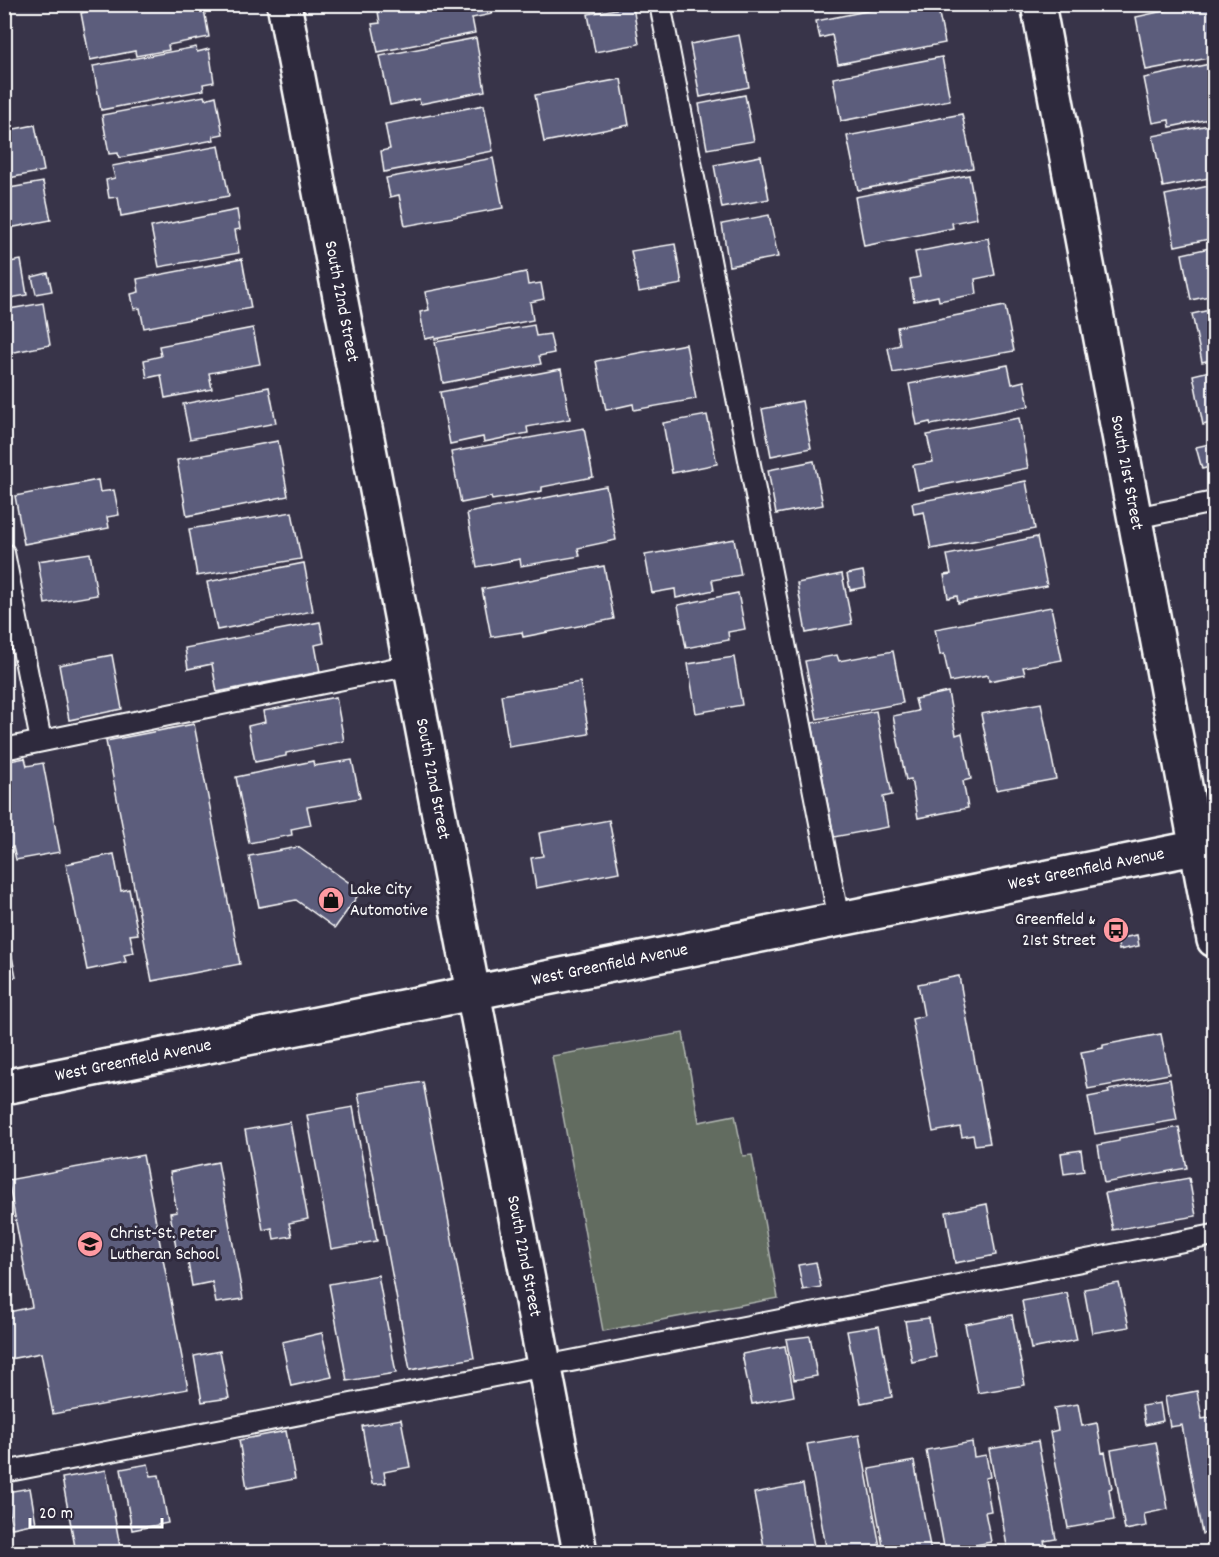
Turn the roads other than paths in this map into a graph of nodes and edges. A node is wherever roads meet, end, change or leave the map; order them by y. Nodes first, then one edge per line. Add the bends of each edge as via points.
1 (284, 4) edge
2 (660, 4) edge
3 (1038, 4) edge
4 (1215, 502) edge
5 (1135, 518) junction
6 (4, 553) edge
7 (411, 665) junction
8 (41, 741) junction
9 (4, 749) edge
10 (1206, 846) edge
11 (839, 920) junction
12 (1215, 940) edge
13 (474, 991) junction
14 (4, 1087) edge
15 (1215, 1235) edge
16 (546, 1367) junction
17 (4, 1472) edge
18 (580, 1552) edge

1 - 7 street, South 22nd Street
2 - 11 lane
3 - 5 street, South 21st Street
4 - 5 lane
5 - 10 street, South 21st Street
6 - 8 lane
7 - 8 lane
7 - 13 street, South 22nd Street
8 - 9 lane
10 - 11 street, West Greenfield Avenue
10 - 12 street, South 21st Street
11 - 13 street, West Greenfield Avenue
13 - 14 street, West Greenfield Avenue
13 - 16 street, South 22nd Street
15 - 16 lane
16 - 17 lane
16 - 18 street, South 22nd Street

